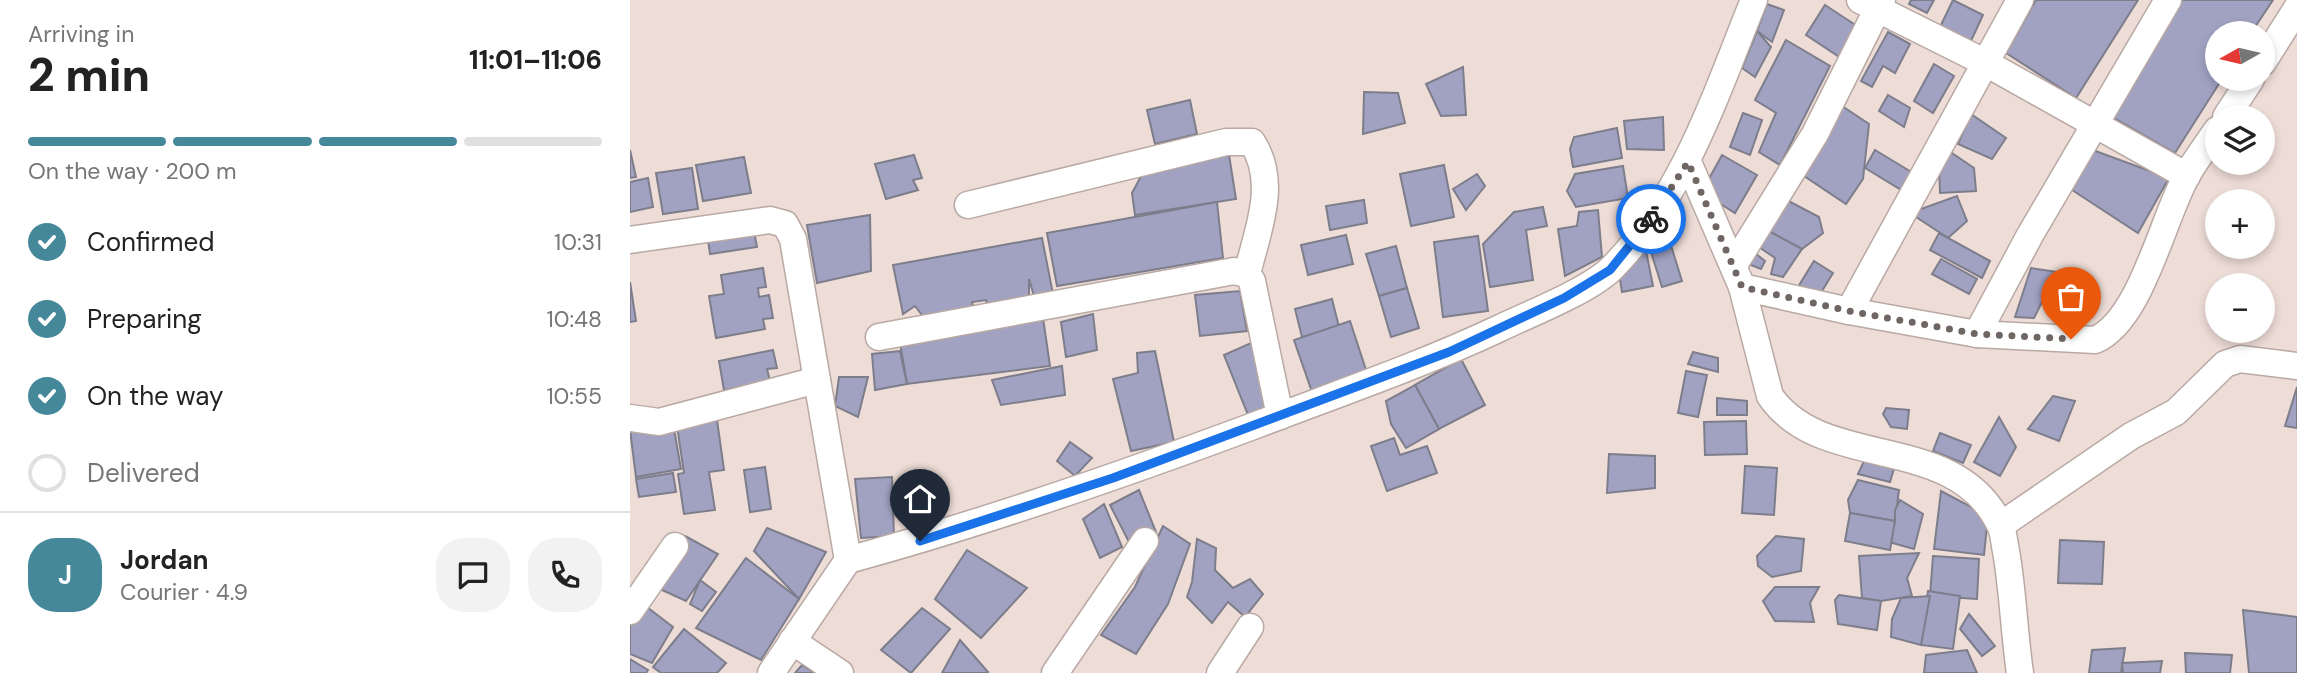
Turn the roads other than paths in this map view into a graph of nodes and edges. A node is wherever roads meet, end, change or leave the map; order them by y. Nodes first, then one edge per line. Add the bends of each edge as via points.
1 (1754, 0) edge
2 (2020, 0) edge
3 (2168, 0) edge
4 (1873, 3) edge
5 (2297, 8) edge
6 (2275, 43) edge
7 (1984, 62) junction
8 (2095, 126) junction
9 (2205, 148) edge
10 (1688, 162) junction
11 (2187, 176) junction
12 (968, 205) dead end
13 (630, 240) edge
14 (1247, 274) junction
15 (1738, 276) junction
16 (1849, 311) junction
17 (1977, 334) junction
18 (879, 337) dead end
19 (2297, 366) edge
20 (817, 380) junction
21 (1280, 416) junction
22 (630, 418) edge
23 (2001, 526) junction
24 (1145, 541) dead end
25 (676, 546) dead end
26 (848, 560) junction
27 (630, 611) edge
28 (1250, 627) dead end
29 (792, 641) junction
30 (771, 673) edge
31 (840, 673) edge
32 (1055, 673) edge
33 (1220, 673) edge
34 (2020, 673) edge

1 - 10 street
2 - 7 street
3 - 8 street
4 - 7 street
4 - 15 street via 1865,39
5 - 6 street
7 - 8 street
7 - 16 street
8 - 11 street
8 - 17 street
9 - 11 street
10 - 15 street
10 - 21 street via 1642,232 1610,270 1564,298 1449,352
11 - 17 street via 2134,298 2106,336 2095,340
12 - 14 street via 1226,142 1252,142 1263,166 1265,186 1263,217
13 - 20 street via 770,220 785,224 793,239
14 - 18 street via 1208,275
14 - 21 street
15 - 16 street
15 - 23 street via 1770,396 1779,410 1808,429 1936,466 1975,489
16 - 17 street
19 - 23 street via 2240,359 2225,364 2176,412 2132,436
20 - 22 street via 659,422
20 - 26 street
21 - 26 street via 1113,478
23 - 34 street via 2013,589
24 - 32 street
25 - 27 street
26 - 29 street
28 - 33 street
29 - 30 street
29 - 31 street

